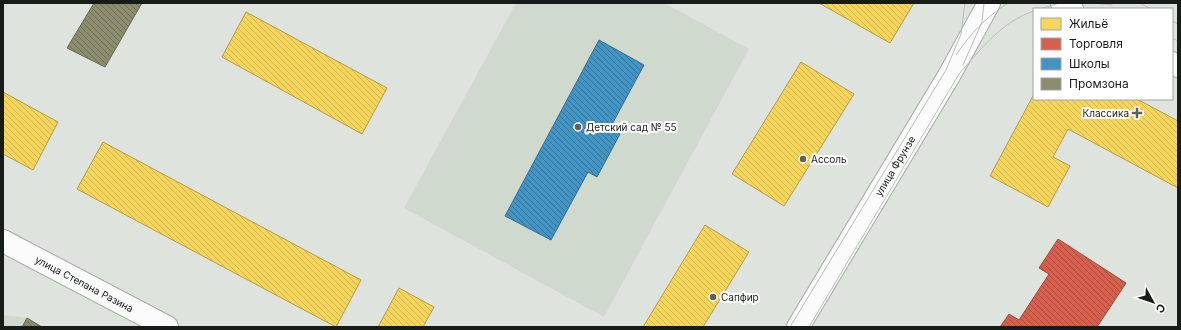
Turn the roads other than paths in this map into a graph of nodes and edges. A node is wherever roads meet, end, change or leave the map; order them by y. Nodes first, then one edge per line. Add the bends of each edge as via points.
1 (989, 3) edge
2 (3, 241) edge
3 (167, 327) edge
4 (798, 327) edge

1 - 4 street, улица Фрунзе via 950,74
2 - 3 street, улица Степана Разина

